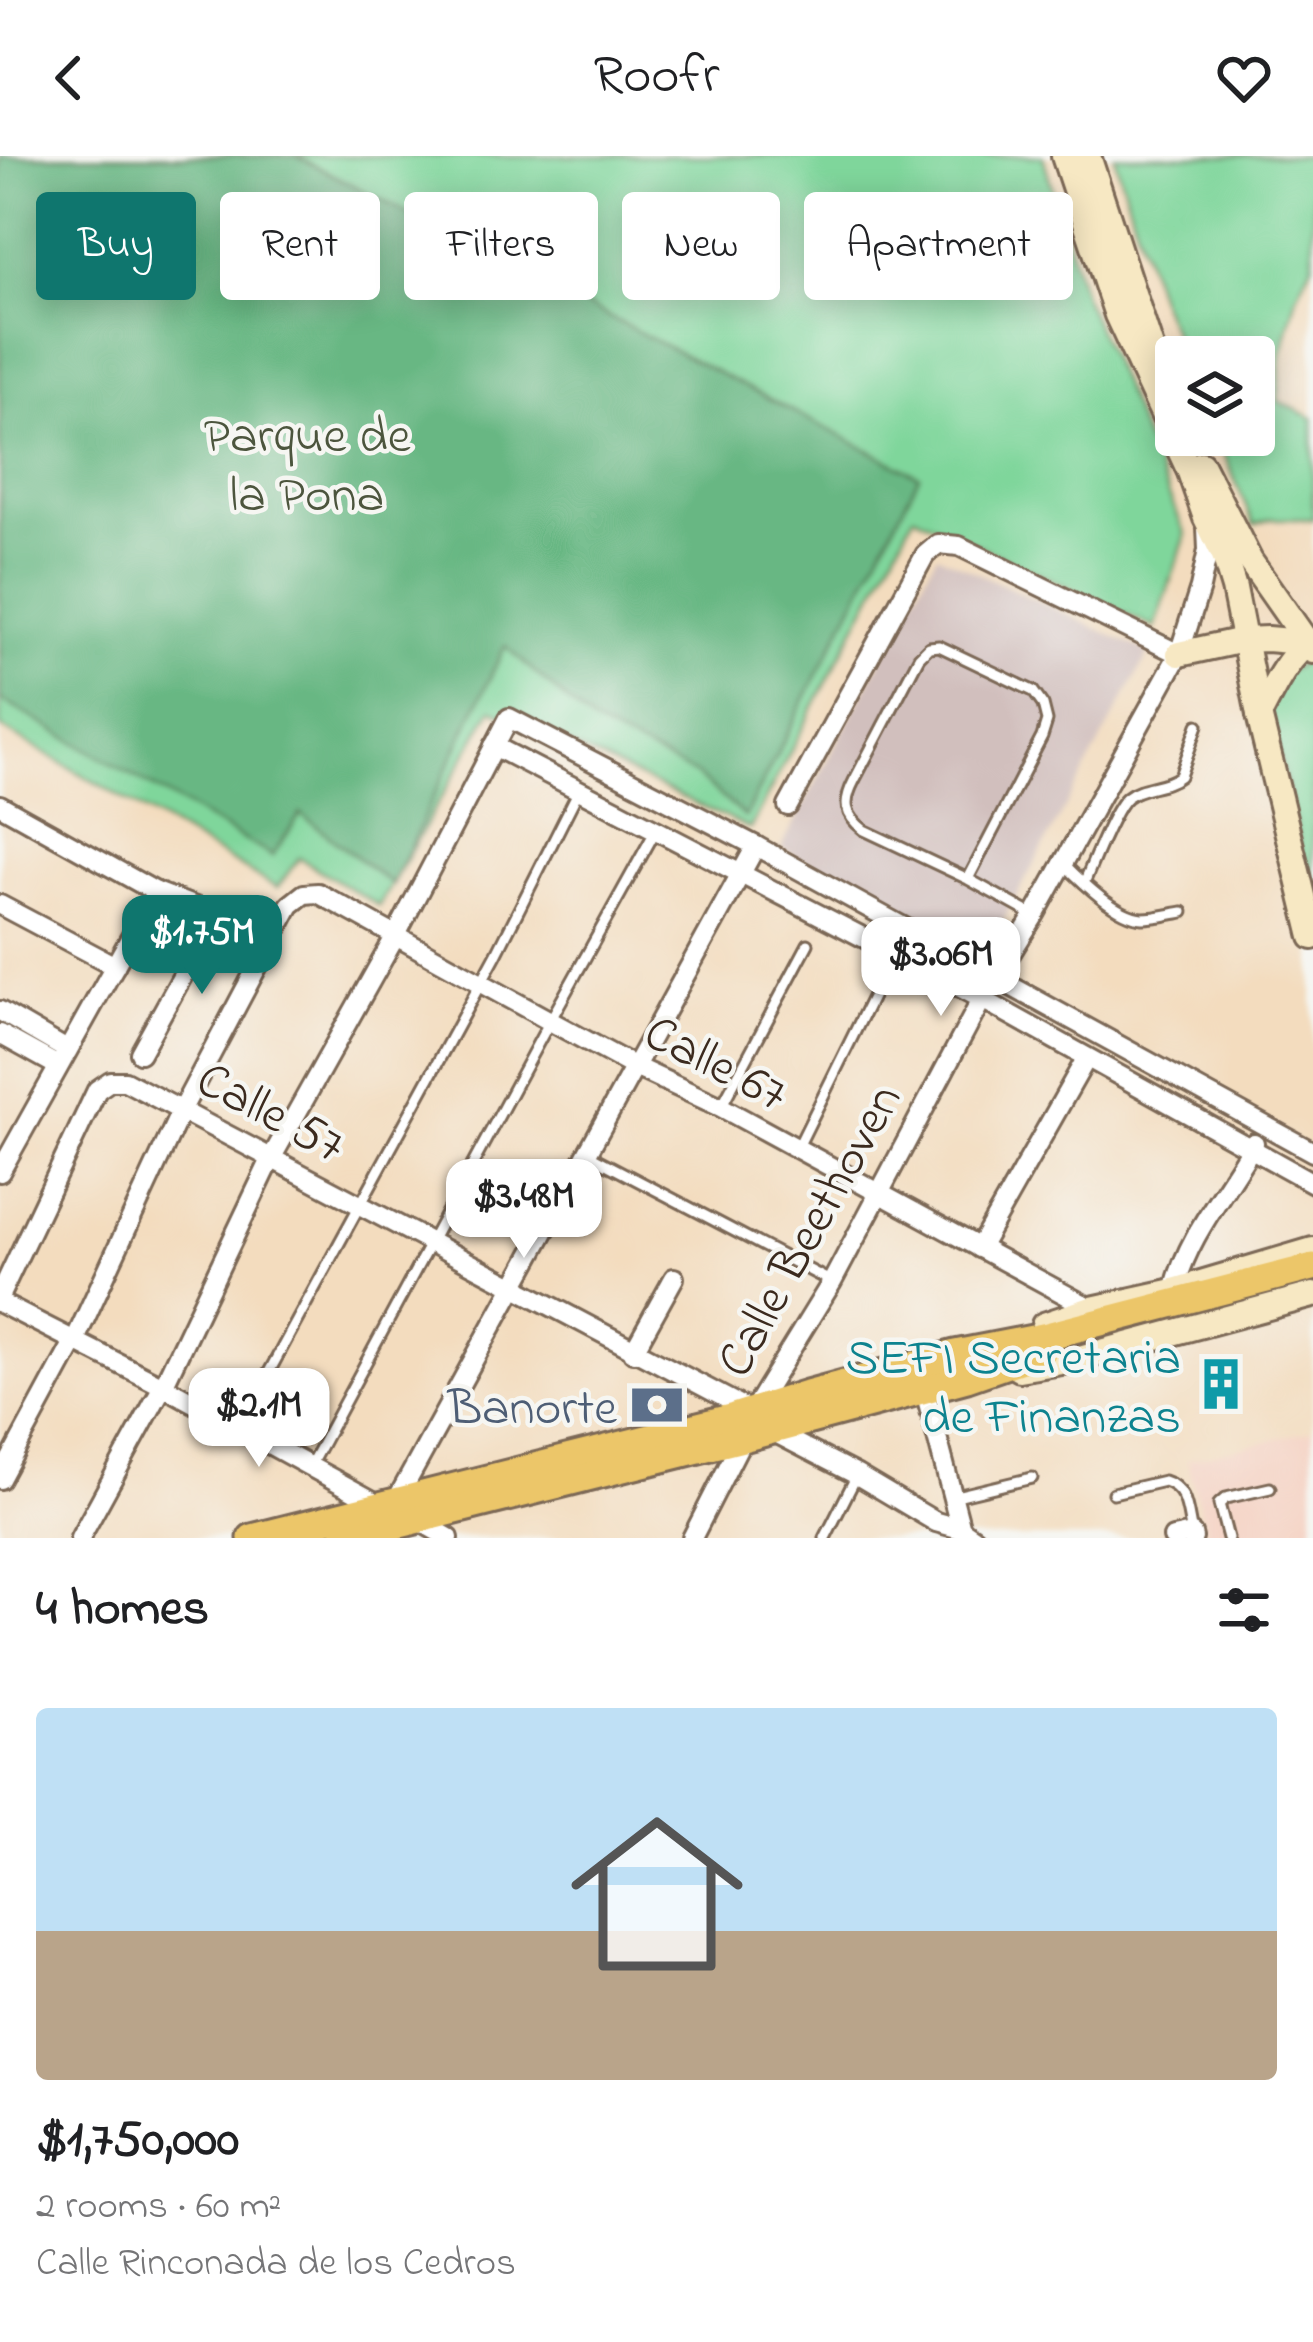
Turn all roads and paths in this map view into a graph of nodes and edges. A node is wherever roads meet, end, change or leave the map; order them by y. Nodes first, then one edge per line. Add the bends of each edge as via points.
1 (1064, 156) edge
2 (1088, 156) edge
3 (1155, 358) edge
4 (1198, 456) edge
5 (1190, 472) junction
6 (1204, 512) junction
7 (1243, 640) junction
8 (1311, 640) edge
9 (1179, 654) junction
10 (1259, 715) junction
11 (1198, 725) dead end
12 (494, 746) junction
13 (579, 790) junction
14 (0, 805) edge
15 (788, 806) dead end
16 (656, 830) junction
17 (756, 845) junction
18 (1062, 863) junction
19 (741, 874) junction
20 (968, 879) junction
21 (1084, 883) junction
22 (156, 892) junction
23 (0, 905) edge
24 (1183, 912) dead end
25 (216, 916) junction
26 (1034, 916) junction
27 (240, 928) dead end
28 (395, 937) junction
29 (1313, 937) edge
30 (808, 944) dead end
31 (115, 966) junction
32 (882, 977) dead end
33 (998, 978) junction
34 (480, 983) junction
35 (982, 999) junction
36 (0, 1011) edge
37 (550, 1021) junction
38 (0, 1034) edge
39 (140, 1053) dead end
40 (63, 1058) junction
41 (1086, 1059) junction
42 (633, 1066) junction
43 (721, 1107) junction
44 (182, 1109) junction
45 (1264, 1123) junction
46 (8, 1140) edge
47 (797, 1149) junction
48 (1251, 1149) junction
49 (1313, 1152) edge
50 (586, 1154) junction
51 (272, 1157) junction
52 (0, 1172) edge
53 (1313, 1183) edge
54 (878, 1192) junction
55 (360, 1204) junction
56 (430, 1241) junction
57 (979, 1248) junction
58 (1313, 1250) edge
59 (1313, 1267) edge
60 (674, 1278) dead end
61 (832, 1282) junction
62 (1313, 1282) edge
63 (515, 1287) junction
64 (1174, 1291) junction
65 (1313, 1295) edge
66 (0, 1299) edge
67 (1092, 1309) junction
68 (75, 1340) junction
69 (1029, 1348) junction
70 (633, 1352) junction
71 (961, 1366) junction
72 (163, 1386) junction
73 (925, 1387) junction
74 (755, 1427) junction
75 (238, 1429) junction
76 (310, 1466) junction
77 (857, 1475) junction
78 (1032, 1478) dead end
79 (0, 1479) edge
80 (1270, 1488) dead end
81 (1113, 1493) dead end
82 (952, 1497) junction
83 (395, 1518) edge
84 (933, 1529) edge
85 (968, 1534) edge
86 (1186, 1537) edge
87 (80, 1538) edge
88 (252, 1538) edge
89 (344, 1538) edge
90 (449, 1538) edge
91 (692, 1538) edge
92 (825, 1538) edge
93 (1228, 1538) edge

1 - 5 main road via 1117,315
2 - 3 main road
4 - 8 main road via 1250,561
5 - 6 main road
5 - 8 main road via 1283,629
6 - 7 main road via 1224,555
6 - 9 street, Calle Beethoven via 1208,550
7 - 8 main road
7 - 9 main road
7 - 10 main road
8 - 10 main road
9 - 15 street via 959,546 938,544
9 - 18 street, Calle Beethoven
10 - 29 main road
11 - 21 lane via 1175,781 1123,800
12 - 13 street
12 - 17 street via 509,718
12 - 28 street
13 - 16 street
13 - 34 lane
14 - 22 street
16 - 19 street
16 - 37 lane
17 - 19 street
17 - 33 street
18 - 21 lane
18 - 26 street, Calle Beethoven
19 - 35 street
19 - 42 street
20 - 20 lane via 864,830 846,809 929,647 1033,691 1047,721
20 - 26 lane
21 - 24 lane via 1131,915
22 - 25 street
22 - 31 street
23 - 31 street
25 - 27 street
25 - 39 street
26 - 33 street, Calle Beethoven
28 - 34 street, Calle 67
28 - 44 street, Calle 67 via 318,893 290,905
28 - 51 street
30 - 43 lane
31 - 40 street
32 - 47 lane
33 - 35 street, Calle Beethoven
33 - 45 street
34 - 37 street, Calle 67
34 - 55 lane
35 - 41 street
35 - 54 street, Calle Beethoven
36 - 40 street
37 - 42 street, Calle 67
37 - 56 lane
38 - 40 street
40 - 46 street
41 - 48 street
41 - 57 street
42 - 43 street, Calle 67
42 - 50 street
43 - 47 street, Calle 67
44 - 51 street, Calle 57
44 - 66 street, Calle 57 via 125,1081 97,1090
44 - 68 street
45 - 48 street
45 - 49 street
46 - 52 street
47 - 54 street, Calle 67
48 - 53 street
48 - 64 street via 1179,1269
50 - 61 lane
50 - 63 street
51 - 55 street, Calle 57
51 - 72 street
54 - 57 street, Calle 67
54 - 61 street, Calle Beethoven
55 - 56 street, Calle 57
55 - 75 lane
56 - 63 street, Calle 57
56 - 76 lane
57 - 67 street, Calle 67
58 - 64 main road
59 - 69 main road
60 - 70 street
61 - 74 street, Calle Beethoven
62 - 69 main road
63 - 70 street, Calle 57
63 - 83 street
64 - 67 main road
65 - 71 main road via 1068,1361
66 - 68 street
67 - 71 main road
68 - 72 street
68 - 79 street
69 - 71 main road
70 - 74 street, Calle 57
71 - 73 main road
71 - 74 main road via 806,1394
72 - 75 street
72 - 87 street
73 - 74 main road
73 - 82 street, Calle 57
74 - 77 street, Calle 57
74 - 83 main road
74 - 91 street, Calle Beethoven
75 - 76 street
76 - 83 street
77 - 84 street, Calle 57
77 - 92 lane
78 - 82 lane
80 - 93 lane via 1220,1504
81 - 86 lane via 1172,1483 1183,1494
82 - 85 street, Calle 57
83 - 88 main road
83 - 89 main road
83 - 90 street
84 - 85 street, Calle 57

